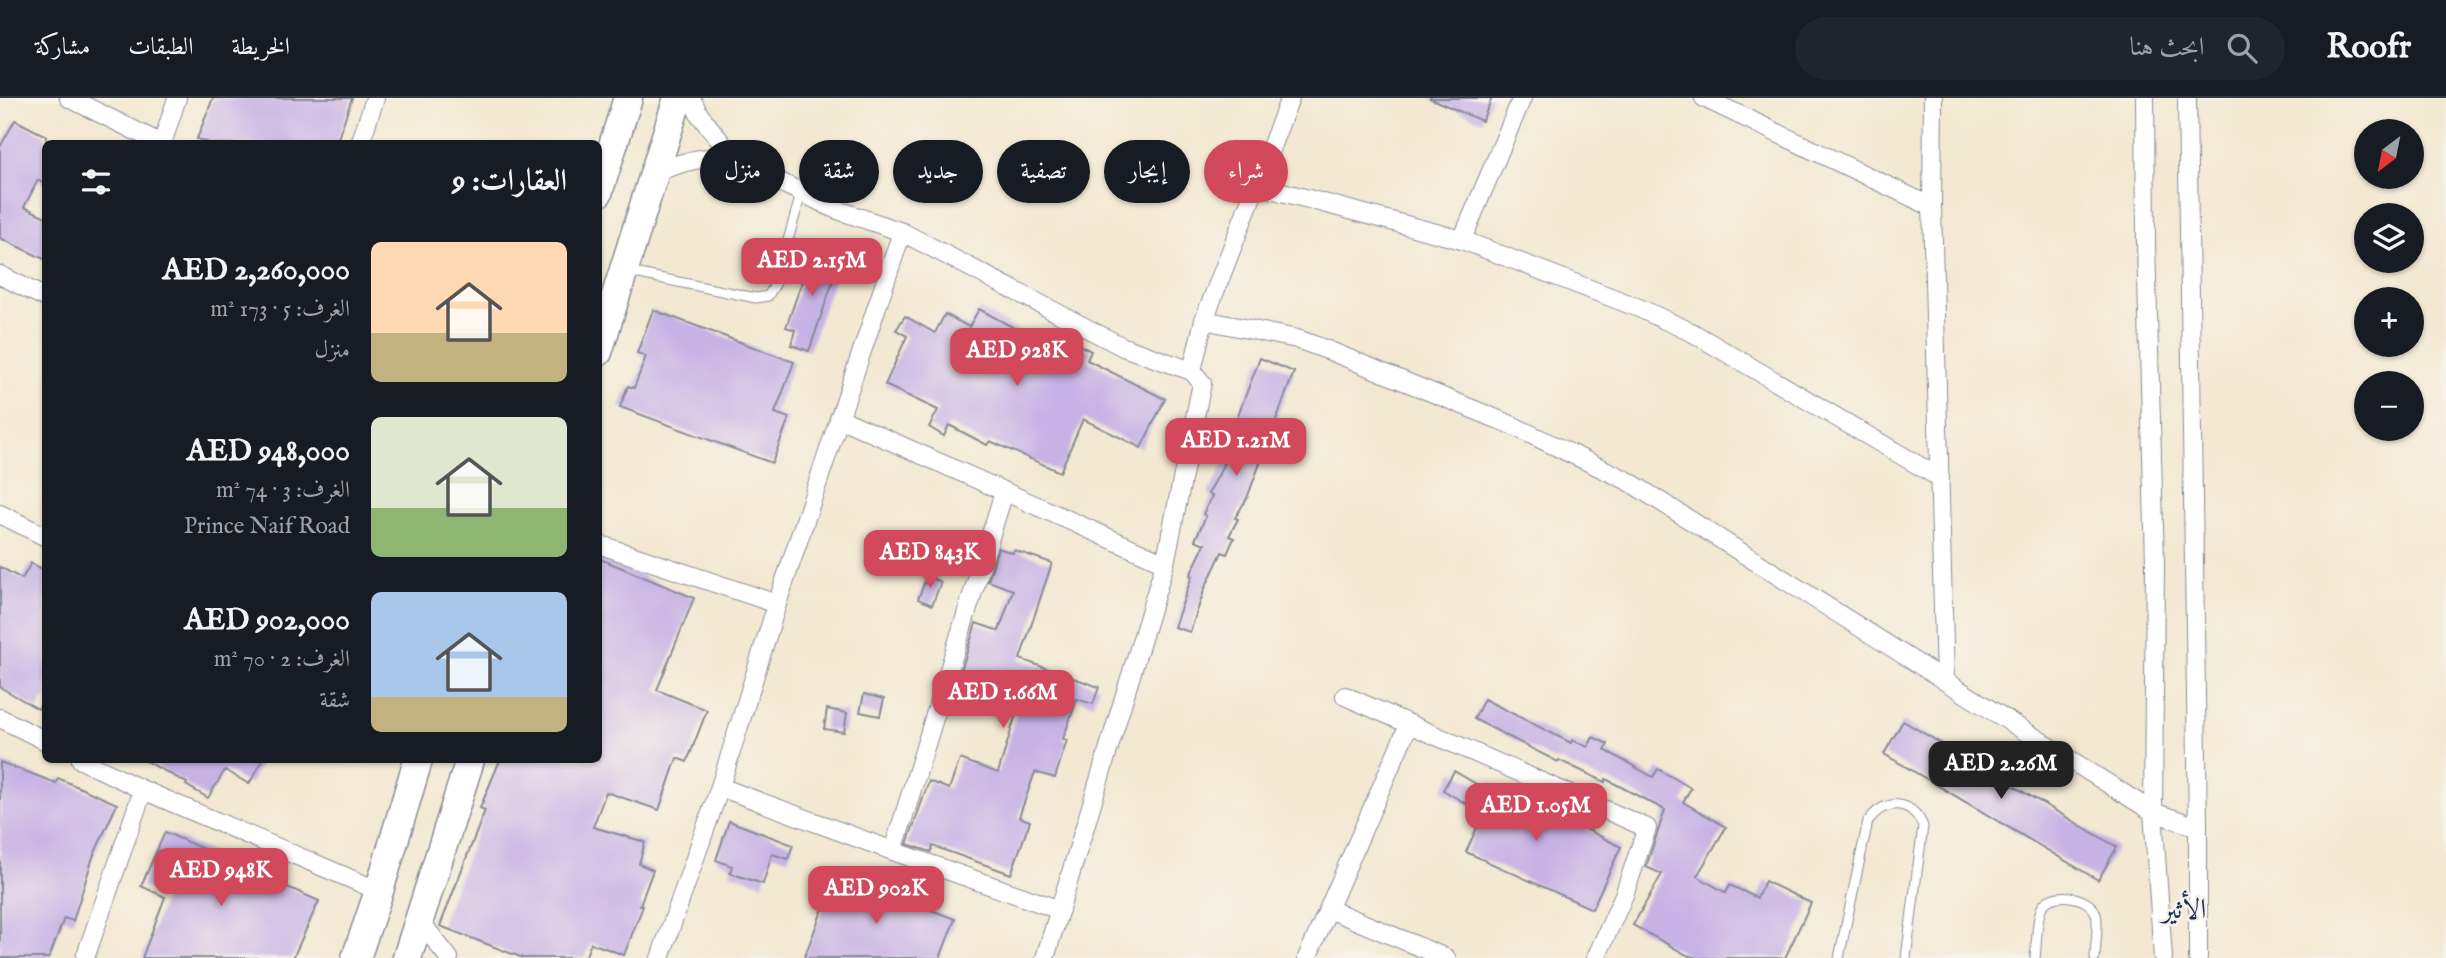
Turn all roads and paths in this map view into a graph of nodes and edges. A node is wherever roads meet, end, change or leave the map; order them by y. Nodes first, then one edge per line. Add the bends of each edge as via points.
1 (69, 98) edge
2 (177, 98) edge
3 (375, 98) edge
4 (628, 98) edge
5 (678, 98) edge
6 (691, 98) edge
7 (1290, 98) edge
8 (1522, 98) edge
9 (1703, 98) edge
10 (1933, 98) edge
11 (2146, 98) edge
12 (2187, 98) edge
13 (154, 140) edge
14 (163, 140) edge
15 (361, 140) edge
16 (719, 140) edge
17 (1274, 140) edge
18 (700, 158) edge
19 (655, 172) junction
20 (602, 179) edge
21 (1288, 194) edge
22 (799, 201) edge
23 (821, 203) edge
24 (1249, 203) edge
25 (1932, 206) junction
26 (901, 232) junction
27 (1462, 240) junction
28 (624, 271) junction
29 (0, 275) edge
30 (42, 296) edge
31 (1204, 320) junction
32 (602, 340) edge
33 (1192, 371) junction
34 (839, 418) junction
35 (1940, 478) junction
36 (1004, 492) junction
37 (0, 513) edge
38 (42, 535) edge
39 (602, 545) edge
40 (1165, 563) junction
41 (777, 604) junction
42 (1945, 681) junction
43 (1345, 696) dead end
44 (0, 718) edge
45 (1409, 724) junction
46 (42, 739) edge
47 (87, 763) edge
48 (417, 763) edge
49 (469, 763) edge
50 (720, 787) junction
51 (142, 790) junction
52 (2153, 811) junction
53 (2198, 827) junction
54 (893, 851) junction
55 (379, 891) junction
56 (1329, 909) junction
57 (1060, 910) junction
58 (420, 921) junction
59 (85, 958) edge
60 (356, 958) edge
61 (407, 958) edge
62 (449, 958) edge
63 (660, 958) edge
64 (1045, 958) edge
65 (1307, 958) edge
66 (1446, 958) edge
67 (1596, 958) edge
68 (1839, 958) edge
69 (1906, 958) edge
70 (2035, 958) edge
71 (2095, 958) edge
72 (2163, 958) edge
73 (2198, 958) edge

1 - 13 street
2 - 14 street
3 - 15 street
4 - 20 main road
5 - 19 main road
6 - 16 street
7 - 17 street
8 - 27 street
9 - 25 street
10 - 25 street
11 - 52 street via 2155,563
12 - 53 street
18 - 19 street
19 - 28 main road
21 - 27 street
22 - 28 lane via 776,283 768,296 756,299
23 - 26 street
24 - 31 street
25 - 35 street
26 - 33 street via 1123,347
26 - 34 street
27 - 35 street via 1693,333
28 - 32 main road
29 - 30 street
31 - 33 street
31 - 42 street via 1319,347 1565,450 1628,481
33 - 40 street via 1202,383
34 - 36 street
34 - 41 street
35 - 42 street
36 - 40 street
36 - 54 street
37 - 38 street
39 - 41 street
40 - 57 street
41 - 50 street
42 - 52 street
43 - 45 street
44 - 46 street
45 - 56 street
45 - 67 street via 1647,828
47 - 51 street
48 - 55 main road
49 - 58 main road
50 - 54 street
50 - 63 street
51 - 55 street
51 - 59 street
52 - 53 street
52 - 72 street
53 - 73 street
54 - 57 street
55 - 60 main road
56 - 65 street
56 - 66 street
57 - 64 street
58 - 61 main road
58 - 62 street
68 - 69 lane via 1868,821 1877,808 1890,805 1907,807 1923,826
70 - 71 lane via 2041,908 2048,899 2058,897 2088,904 2096,914

